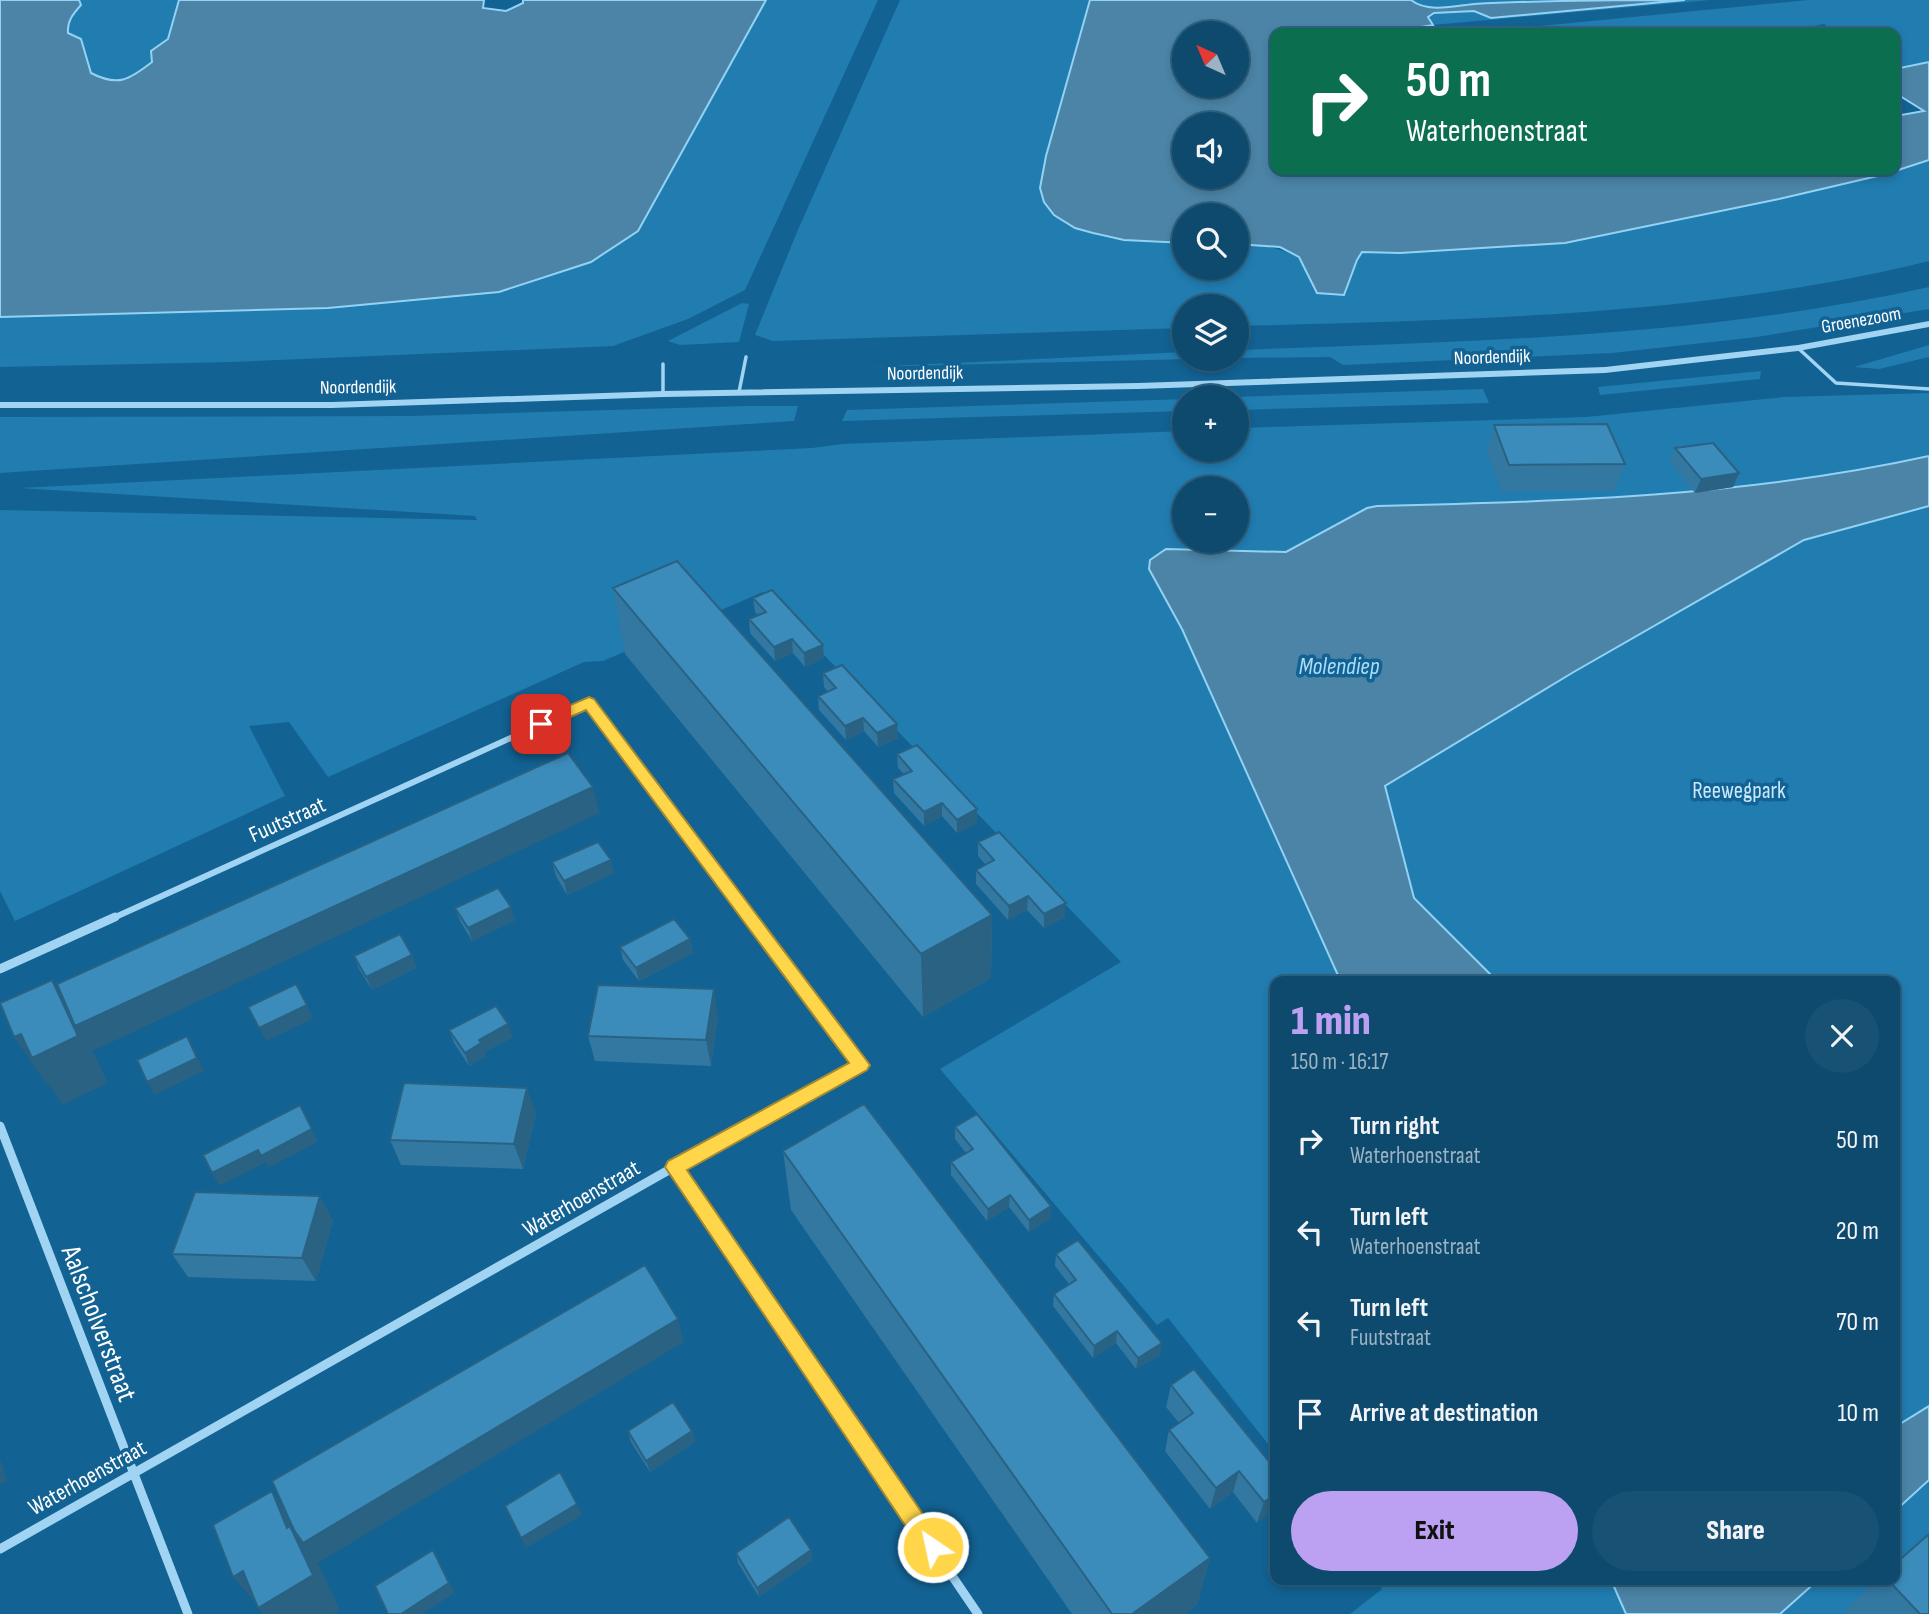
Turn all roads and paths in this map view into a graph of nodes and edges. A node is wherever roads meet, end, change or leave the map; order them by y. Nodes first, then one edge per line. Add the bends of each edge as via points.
1 (1929, 324) edge
2 (1798, 348) junction
3 (746, 357) dead end
4 (663, 364) dead end
5 (1929, 389) edge
6 (739, 392) junction
7 (663, 394) junction
8 (0, 404) edge
9 (589, 703) joint
10 (0, 969) edge
11 (0, 1126) edge
12 (674, 1167) junction
13 (134, 1473) junction
14 (0, 1549) edge
15 (188, 1614) edge
16 (978, 1614) edge

1 - 2 street, Groenezoom
2 - 5 lane via 1836,383
2 - 6 street, Noordendijk via 1605,370 1138,386
3 - 6 lane
4 - 7 lane
6 - 7 street, Noordendijk
7 - 8 street, Noordendijk via 332,405
9 - 10 street, Fuutstraat
9 - 12 street, Waterhoenstraat via 861,1065
11 - 13 street, Aalscholverstraat
12 - 13 street, Waterhoenstraat
12 - 16 street
13 - 14 street, Waterhoenstraat
13 - 15 street, Aalscholverstraat

